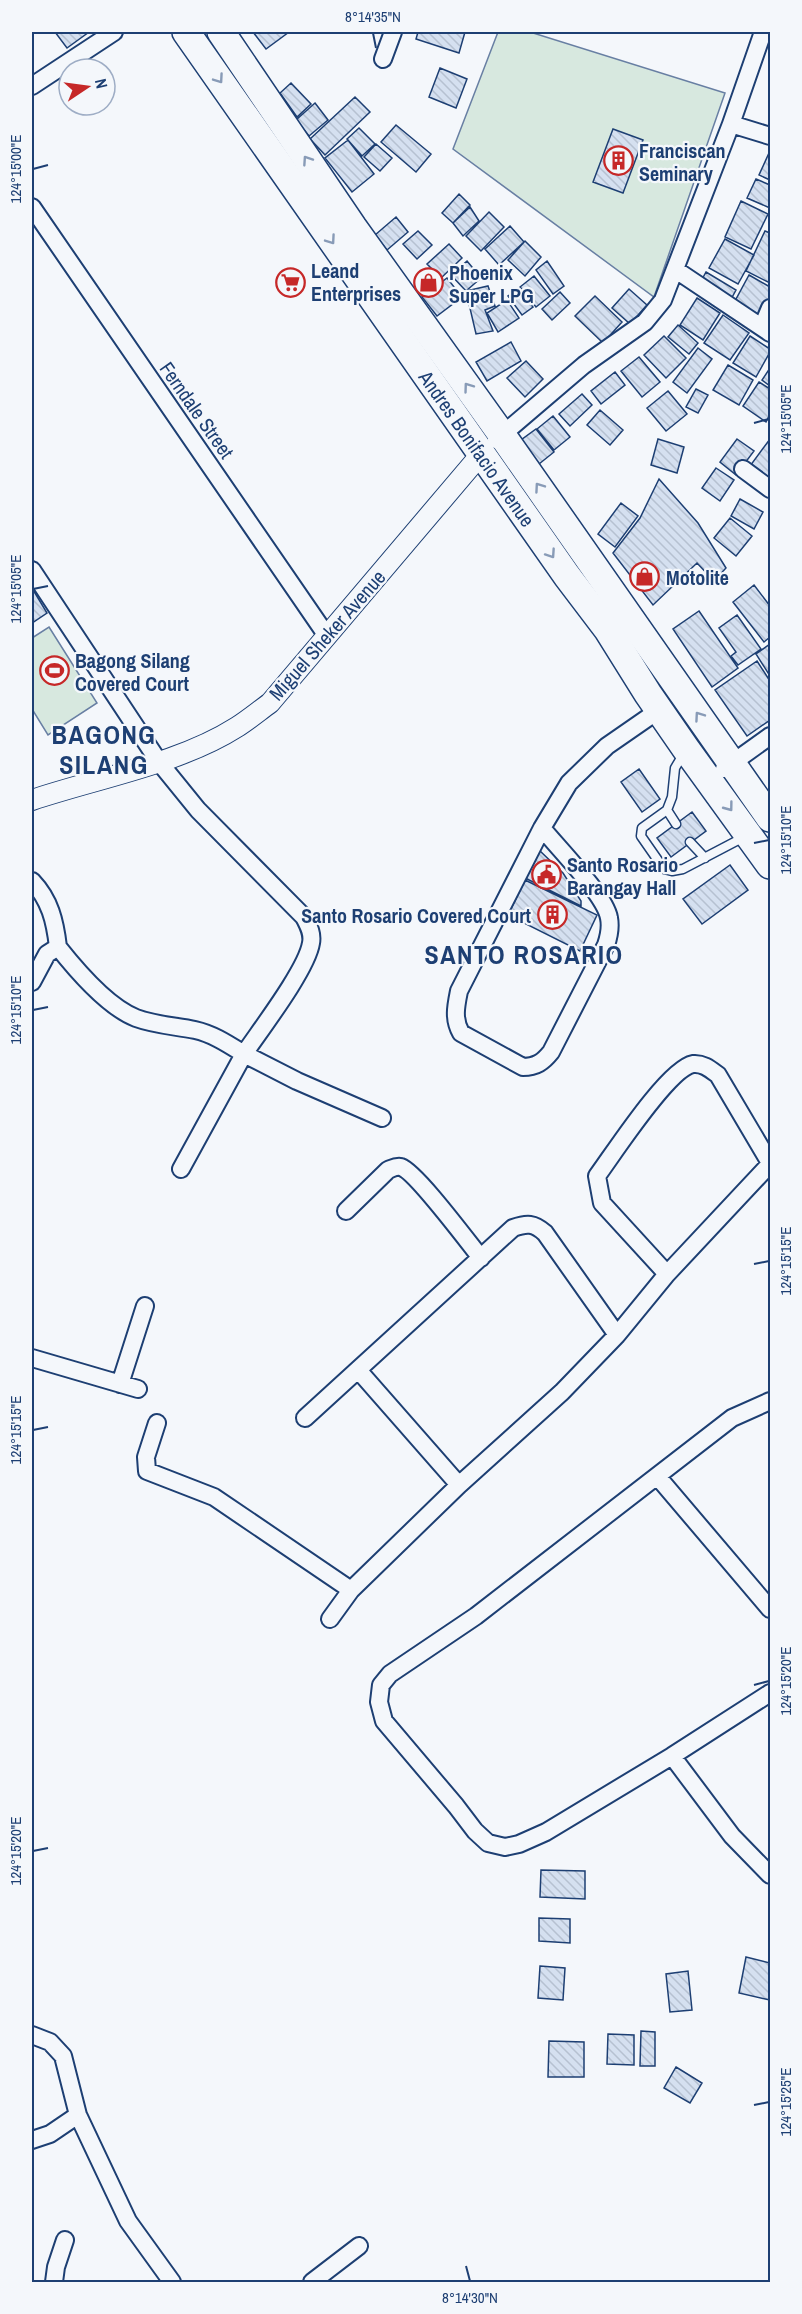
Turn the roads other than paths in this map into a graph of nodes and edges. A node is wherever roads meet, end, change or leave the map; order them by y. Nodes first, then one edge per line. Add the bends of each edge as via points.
1 (114, 32) edge
2 (186, 32) edge
3 (220, 32) edge
4 (393, 32) edge
5 (763, 32) edge
6 (382, 59) dead end
7 (32, 86) edge
8 (731, 124) junction
9 (771, 136) edge
10 (32, 207) edge
11 (676, 270) junction
12 (771, 308) edge
13 (766, 330) edge
14 (502, 435) junction
15 (482, 453) junction
16 (743, 469) dead end
17 (771, 489) edge
18 (32, 570) edge
19 (327, 636) junction
20 (659, 710) junction
21 (771, 736) edge
22 (686, 749) junction
23 (159, 762) junction
24 (732, 764) junction
25 (709, 780) junction
26 (32, 800) edge
27 (667, 810) junction
28 (771, 818) edge
29 (676, 824) dead end
30 (542, 828) junction
31 (749, 834) junction
32 (690, 842) dead end
33 (705, 858) junction
34 (771, 865) edge
35 (32, 881) edge
36 (58, 947) junction
37 (32, 982) edge
38 (244, 1054) junction
39 (382, 1118) dead end
40 (771, 1164) edge
41 (181, 1169) dead end
42 (346, 1211) dead end
43 (481, 1258) junction
44 (667, 1274) junction
45 (145, 1306) dead end
46 (617, 1335) junction
47 (32, 1358) edge
48 (359, 1371) junction
49 (120, 1384) junction
50 (138, 1389) dead end
51 (771, 1401) edge
52 (305, 1418) dead end
53 (157, 1423) dead end
54 (657, 1476) junction
55 (459, 1485) junction
56 (351, 1590) junction
57 (771, 1609) edge
58 (330, 1619) dead end
59 (771, 1693) edge
60 (672, 1756) junction
61 (771, 1875) edge
62 (32, 2035) edge
63 (78, 2115) junction
64 (32, 2140) edge
65 (65, 2240) dead end
66 (359, 2246) dead end
67 (54, 2283) edge
68 (172, 2283) edge
69 (312, 2283) edge

1 - 7 street
2 -> 15 highway, Andres Bonifacio Avenue
14 -> 3 highway, Andres Bonifacio Avenue
4 - 6 street
5 - 8 street
8 - 9 street
8 - 11 street
10 - 19 street, Ferndale Street
11 - 13 street
11 - 14 street via 663,300 645,322 584,365
12 - 13 street
14 - 15 street
24 -> 14 highway, Andres Bonifacio Avenue
15 - 19 street, Miguel Sheker Avenue
15 -> 20 highway, Andres Bonifacio Avenue via 608,630
16 - 17 street
18 - 23 street
19 - 23 street, Miguel Sheker Avenue via 270,703 236,728
20 - 22 highway, Andres Bonifacio Avenue
20 - 30 street via 607,746 568,783
21 - 24 street
22 - 25 highway, Andres Bonifacio Avenue
22 - 27 lane via 675,768
23 - 26 street, Miguel Sheker Avenue
23 - 38 street via 198,810 304,917 310,929 312,942 305,960
24 - 25 street
24 - 28 highway, Andres Bonifacio Avenue
25 -> 31 highway, Andres Bonifacio Avenue
27 - 29 lane
27 - 33 lane via 642,828 641,836 664,869 683,869
30 - 30 street via 459,992 455,1011 460,1033 523,1067 532,1067 551,1052 610,932 603,902
31 - 33 lane
31 - 34 highway, Andres Bonifacio Avenue
32 - 33 lane
35 - 36 street via 47,901
36 - 37 street via 47,954
36 - 38 street via 125,1013 196,1030 219,1038
38 - 39 street via 297,1082
38 - 41 street
40 - 44 street
40 - 44 street via 718,1075 705,1065 678,1071 597,1176 602,1203
42 - 43 street via 388,1170 402,1167
43 - 46 street via 513,1228 536,1225
43 - 48 street
44 - 46 street
45 - 49 street
46 - 55 street via 562,1392
47 - 49 street
48 - 52 street
48 - 55 street
49 - 50 street
51 - 54 street via 732,1418
53 - 56 street via 146,1456 147,1471 214,1497
54 - 57 street
54 - 60 street via 476,1616 390,1674 381,1686 379,1702 384,1721 475,1831 488,1843 505,1847 546,1832
55 - 56 street
56 - 58 street
59 - 60 street
60 - 61 street via 732,1836
62 - 63 street via 50,2042 63,2056
63 - 64 street via 50,2134
63 - 68 street via 128,2221
65 - 67 street
66 - 69 street

